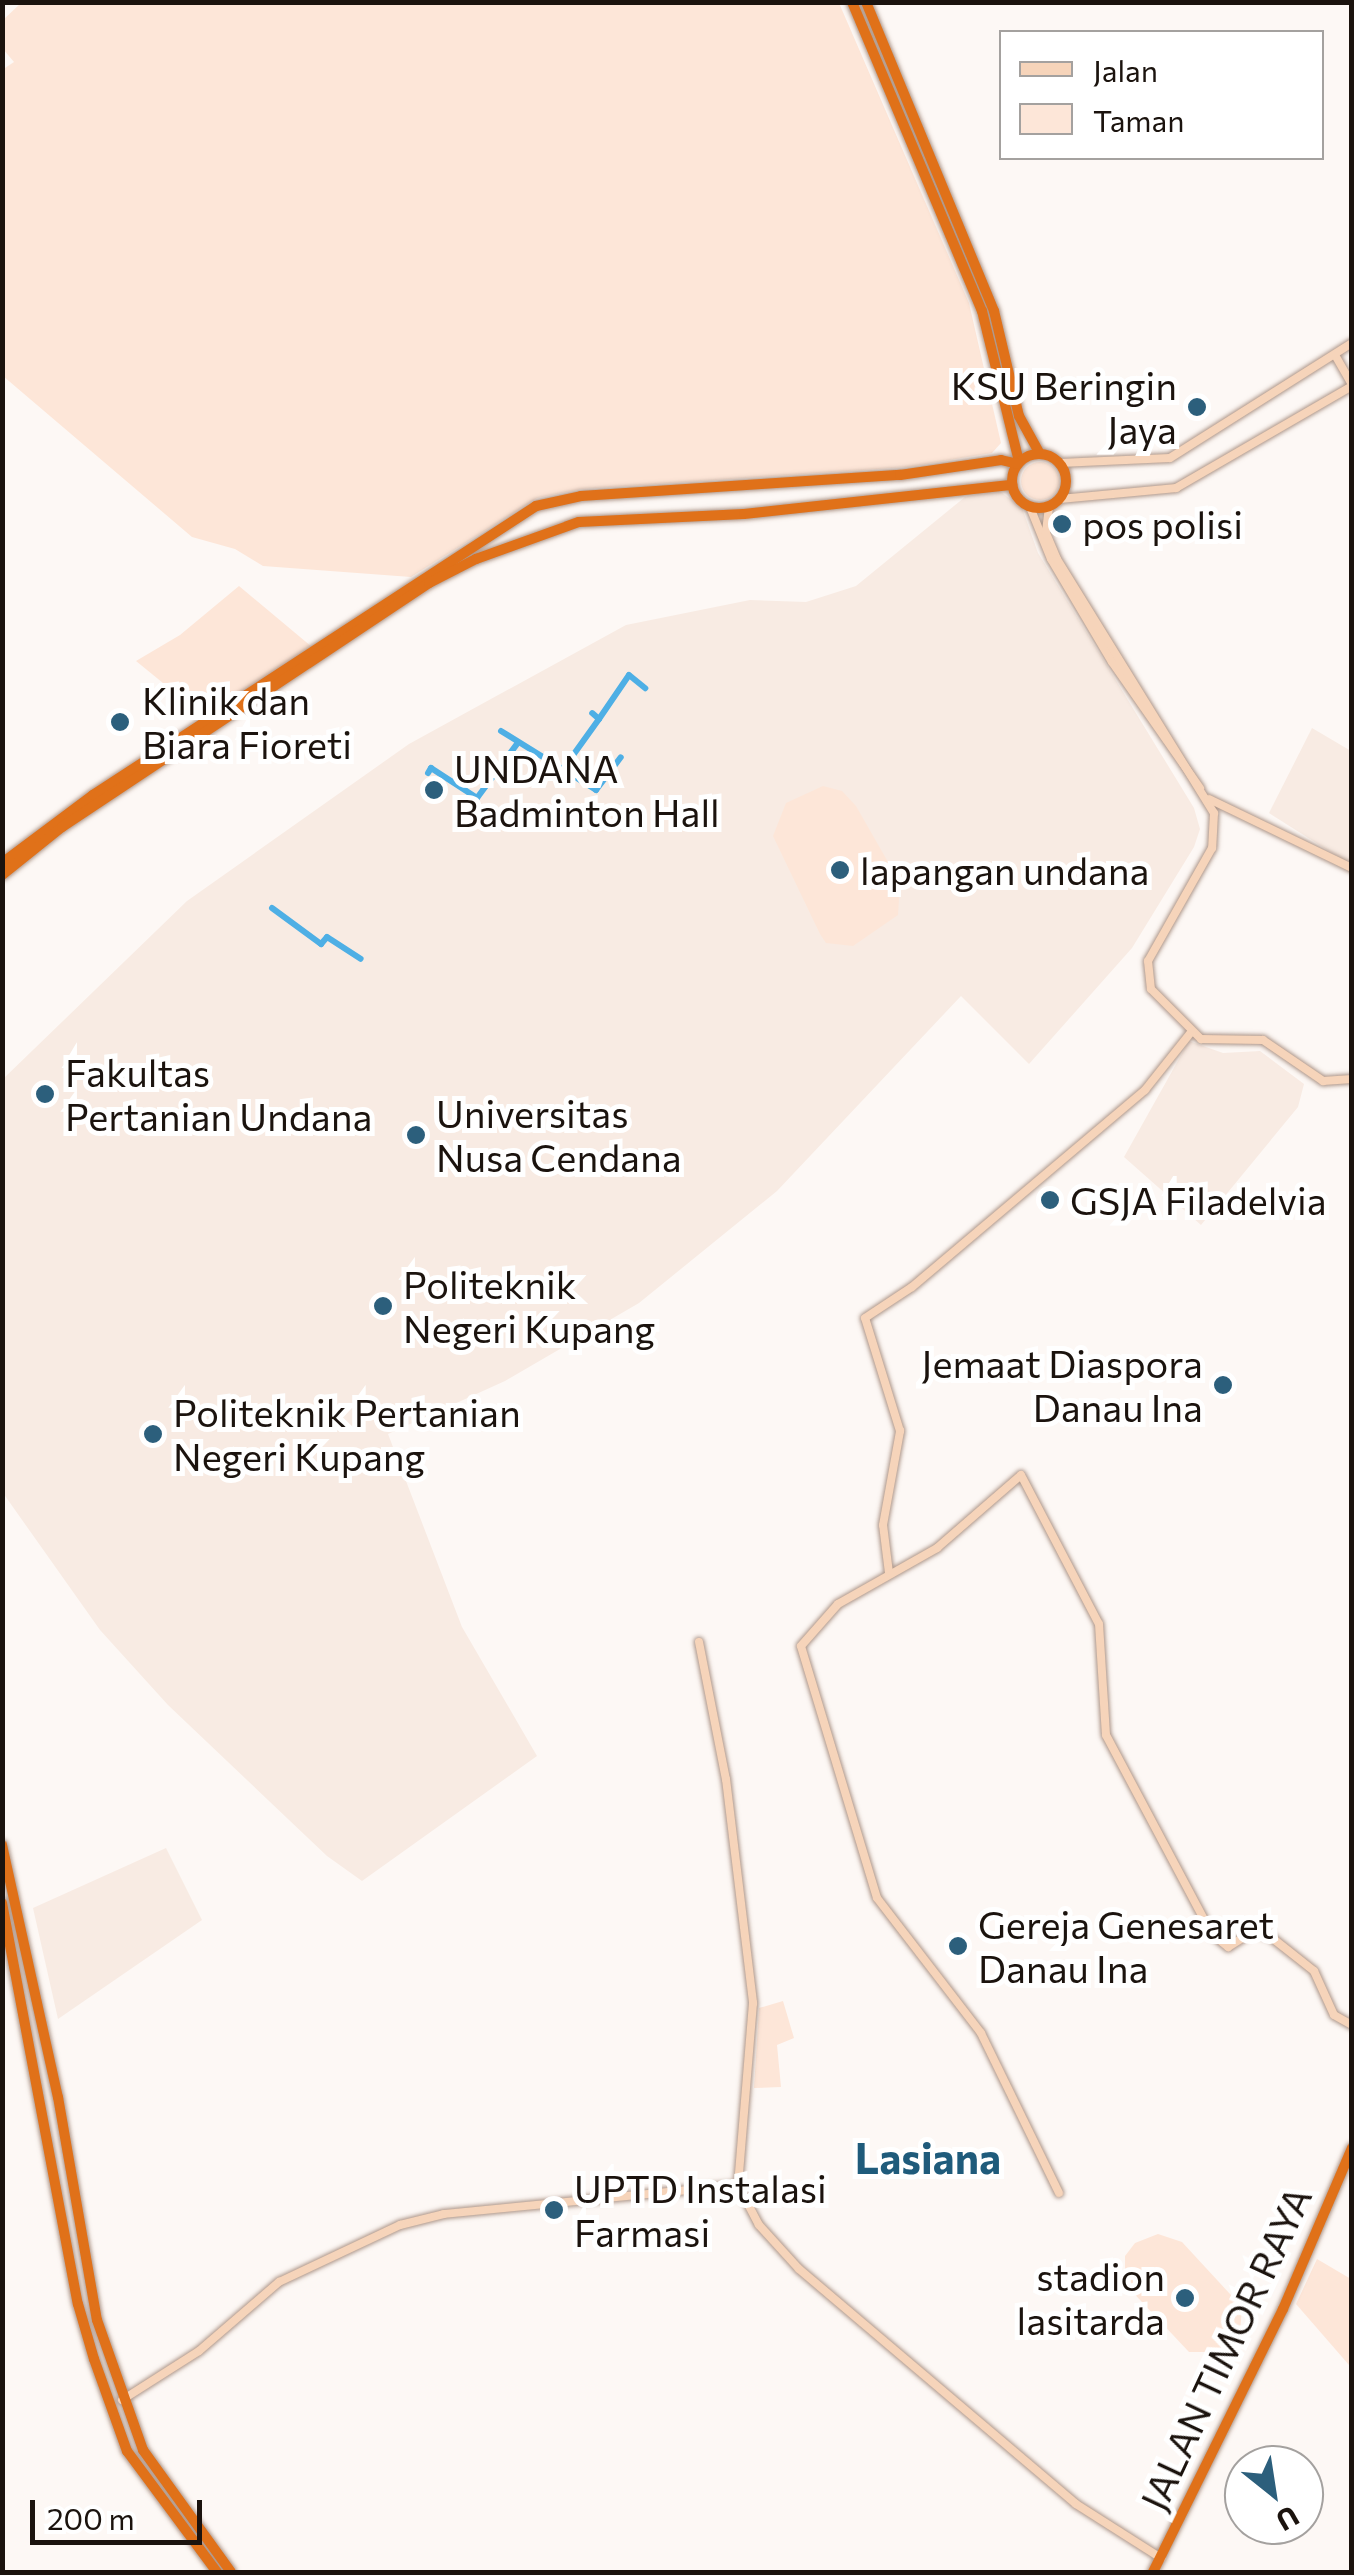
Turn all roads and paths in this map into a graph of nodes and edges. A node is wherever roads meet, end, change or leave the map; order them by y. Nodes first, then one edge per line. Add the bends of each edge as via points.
1 (852, 2) edge
2 (866, 2) edge
3 (906, 109) junction
4 (1352, 343) edge
5 (1334, 354) junction
6 (1352, 385) edge
7 (1040, 454) junction
8 (1019, 463) junction
9 (1060, 463) junction
10 (1012, 484) junction
11 (1060, 499) junction
12 (1049, 506) junction
13 (1030, 507) junction
14 (498, 530) junction
15 (507, 548) junction
16 (125, 780) junction
17 (1206, 795) junction
18 (2, 863) edge
19 (1352, 868) edge
20 (2, 874) edge
21 (1192, 1031) junction
22 (1352, 1079) edge
23 (889, 1573) junction
24 (699, 1642) dead end
25 (2, 1844) edge
26 (2, 1903) edge
27 (30, 1972) junction
28 (17, 1975) junction
29 (1352, 2025) edge
30 (1352, 2148) edge
31 (738, 2186) junction
32 (1059, 2193) dead end
33 (74, 2203) junction
34 (60, 2206) junction
35 (122, 2400) junction
36 (173, 2495) junction
37 (162, 2503) junction
38 (1161, 2558) junction
39 (217, 2572) edge
40 (231, 2572) edge
41 (1153, 2572) edge

1 - 3 highway
2 - 3 highway
3 - 7 highway via 994,311 1018,416
3 - 8 highway via 982,311
4 - 5 street
5 - 6 street
5 - 9 street via 1170,458
6 - 11 street via 1176,488
7 - 8 highway
7 - 9 highway
8 - 10 highway
8 - 14 highway via 581,496 536,506
9 - 11 highway via 1067,481
10 - 13 highway
10 - 15 highway via 744,514 586,521
11 - 12 highway
12 - 13 highway
12 - 17 street via 1046,533 1057,559
13 - 17 street via 1051,559 1112,662 1174,760
14 - 15 highway
14 - 16 highway
15 - 16 highway via 429,582
16 - 18 highway
16 - 20 highway
17 - 19 street
17 - 21 street via 1215,841 1148,962 1153,994
21 - 22 street via 1220,1044 1263,1040 1323,1081
21 - 23 street via 1145,1090 912,1287 864,1318 900,1430 884,1525
23 - 29 street via 936,1548 1021,1475 1100,1624 1104,1730 1212,1934 1228,1947 1254,1932 1271,1937 1314,1971 1334,2015
23 - 32 street via 820,1622 801,1646 805,1667 877,1898 980,2033
24 - 31 street via 726,1779 754,2002
25 - 27 highway
26 - 28 highway
27 - 28 highway
27 - 33 highway
28 - 34 highway
30 - 38 highway, JALAN TIMOR RAYA via 1283,2309
31 - 35 street via 444,2214 400,2224 279,2282 198,2351
31 - 38 street via 759,2225 799,2269 1076,2504
33 - 34 highway
33 - 35 highway via 96,2320
34 - 37 highway via 78,2304 112,2415
35 - 36 highway via 143,2450
36 - 37 highway
36 - 40 highway
37 - 39 highway
38 - 41 highway, JALAN TIMOR RAYA

